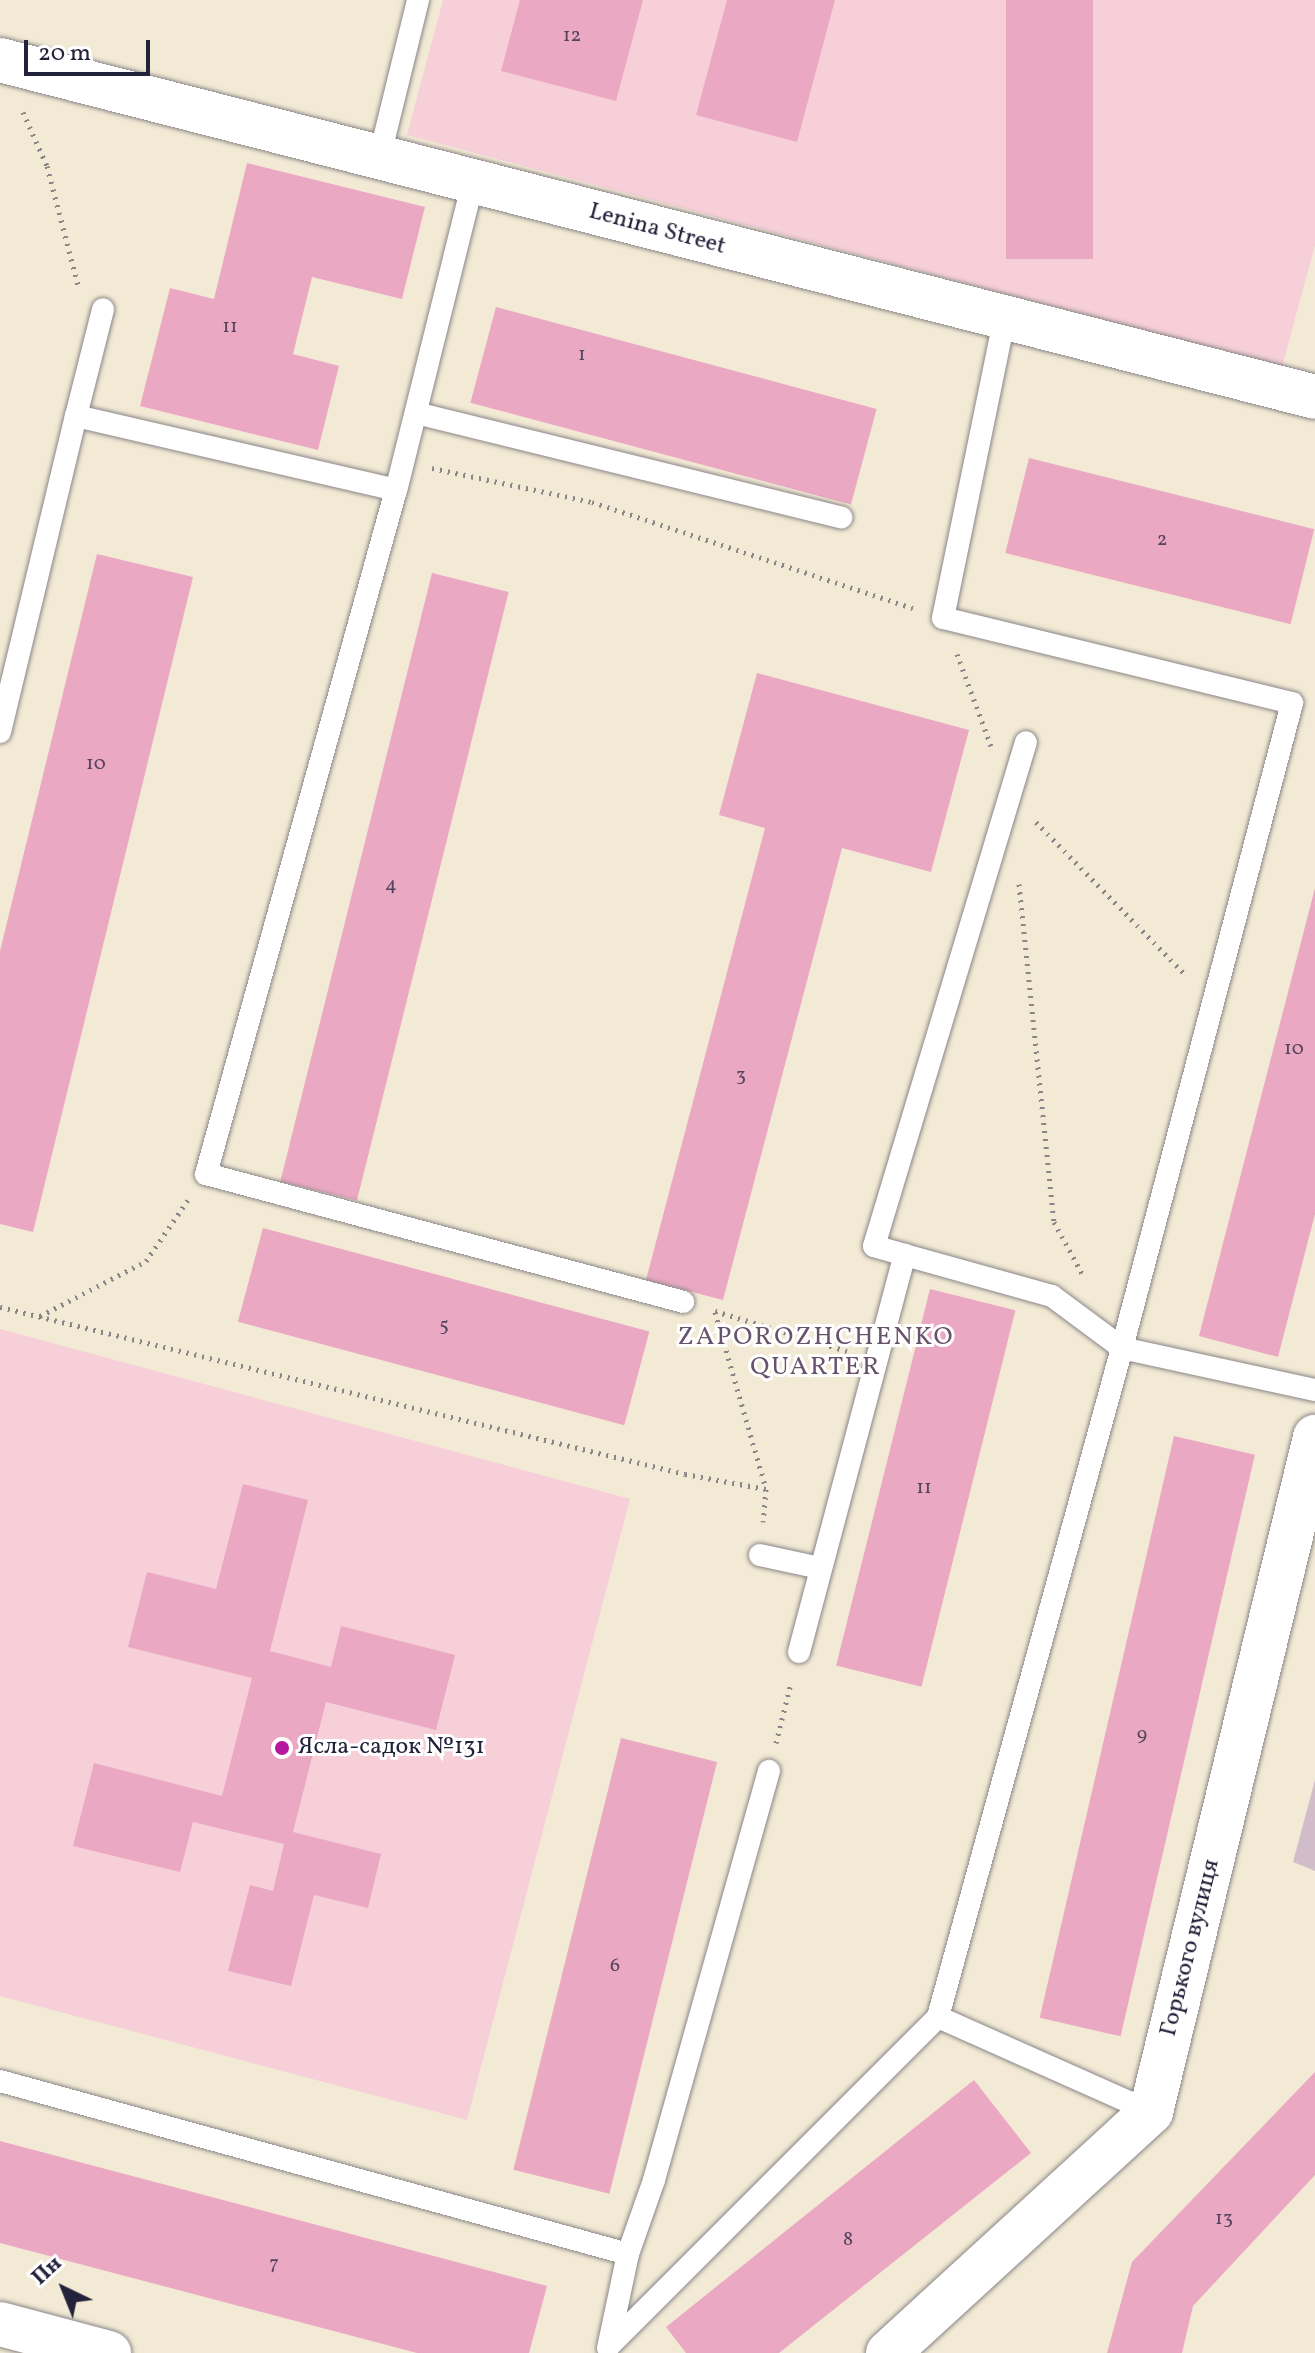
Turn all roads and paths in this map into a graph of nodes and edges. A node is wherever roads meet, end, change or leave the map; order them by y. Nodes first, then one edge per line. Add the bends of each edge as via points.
1 (418, 0) edge
2 (0, 60) edge
3 (380, 155) junction
4 (473, 182) junction
5 (103, 309) dead end
6 (1004, 321) junction
7 (94, 348) junction
8 (1315, 397) edge
9 (416, 413) junction
10 (76, 416) junction
11 (403, 462) junction
12 (396, 490) junction
13 (841, 517) dead end
14 (943, 618) junction
15 (0, 732) edge
16 (1026, 742) dead end
17 (1010, 795) junction
18 (1018, 874) dead end
19 (1213, 1003) junction
20 (206, 1174) junction
21 (905, 1255) junction
22 (1088, 1285) dead end
23 (683, 1302) joint
24 (0, 1307) edge
25 (715, 1311) junction
26 (39, 1317) junction
27 (1122, 1348) junction
28 (875, 1358) junction
29 (1315, 1390) edge
30 (1315, 1437) edge
31 (766, 1489) junction
32 (760, 1555) joint
33 (820, 1568) junction
34 (799, 1652) joint
35 (769, 1771) joint
36 (938, 2017) junction
37 (0, 2081) edge
38 (1151, 2112) junction
39 (628, 2254) junction
40 (0, 2324) edge
41 (608, 2349) edge
42 (109, 2353) edge
43 (888, 2353) edge

1 - 3 lane
2 - 3 street, Lenina Street
2 - 7 path via 47,166
3 - 4 street, Lenina Street
4 - 6 street, Lenina Street
4 - 9 lane
5 - 7 lane
6 - 8 street, Lenina Street
6 - 14 lane
7 - 10 lane
9 - 11 lane
9 - 13 lane
10 - 12 lane
10 - 15 lane
11 - 12 lane
11 - 14 path via 592,502
12 - 20 lane
14 - 17 path
14 - 19 lane via 1292,703
16 - 17 lane
17 - 19 path
17 - 21 lane via 874,1246
18 - 22 path via 1054,1222
19 - 27 lane
20 - 23 lane
20 - 26 path via 146,1261
21 - 27 lane via 1052,1296
21 - 28 lane
23 - 25 path
24 - 26 path
25 - 28 path
25 - 31 path
26 - 31 path via 685,1474
27 - 29 lane
27 - 36 lane
28 - 33 lane
30 - 38 street, Горького вулиця
31 - 32 path
32 - 33 lane
33 - 34 lane
34 - 35 path
35 - 39 lane via 654,2180
36 - 38 lane
36 - 41 lane
37 - 39 lane
38 - 43 street
39 - 41 lane
40 - 42 street

